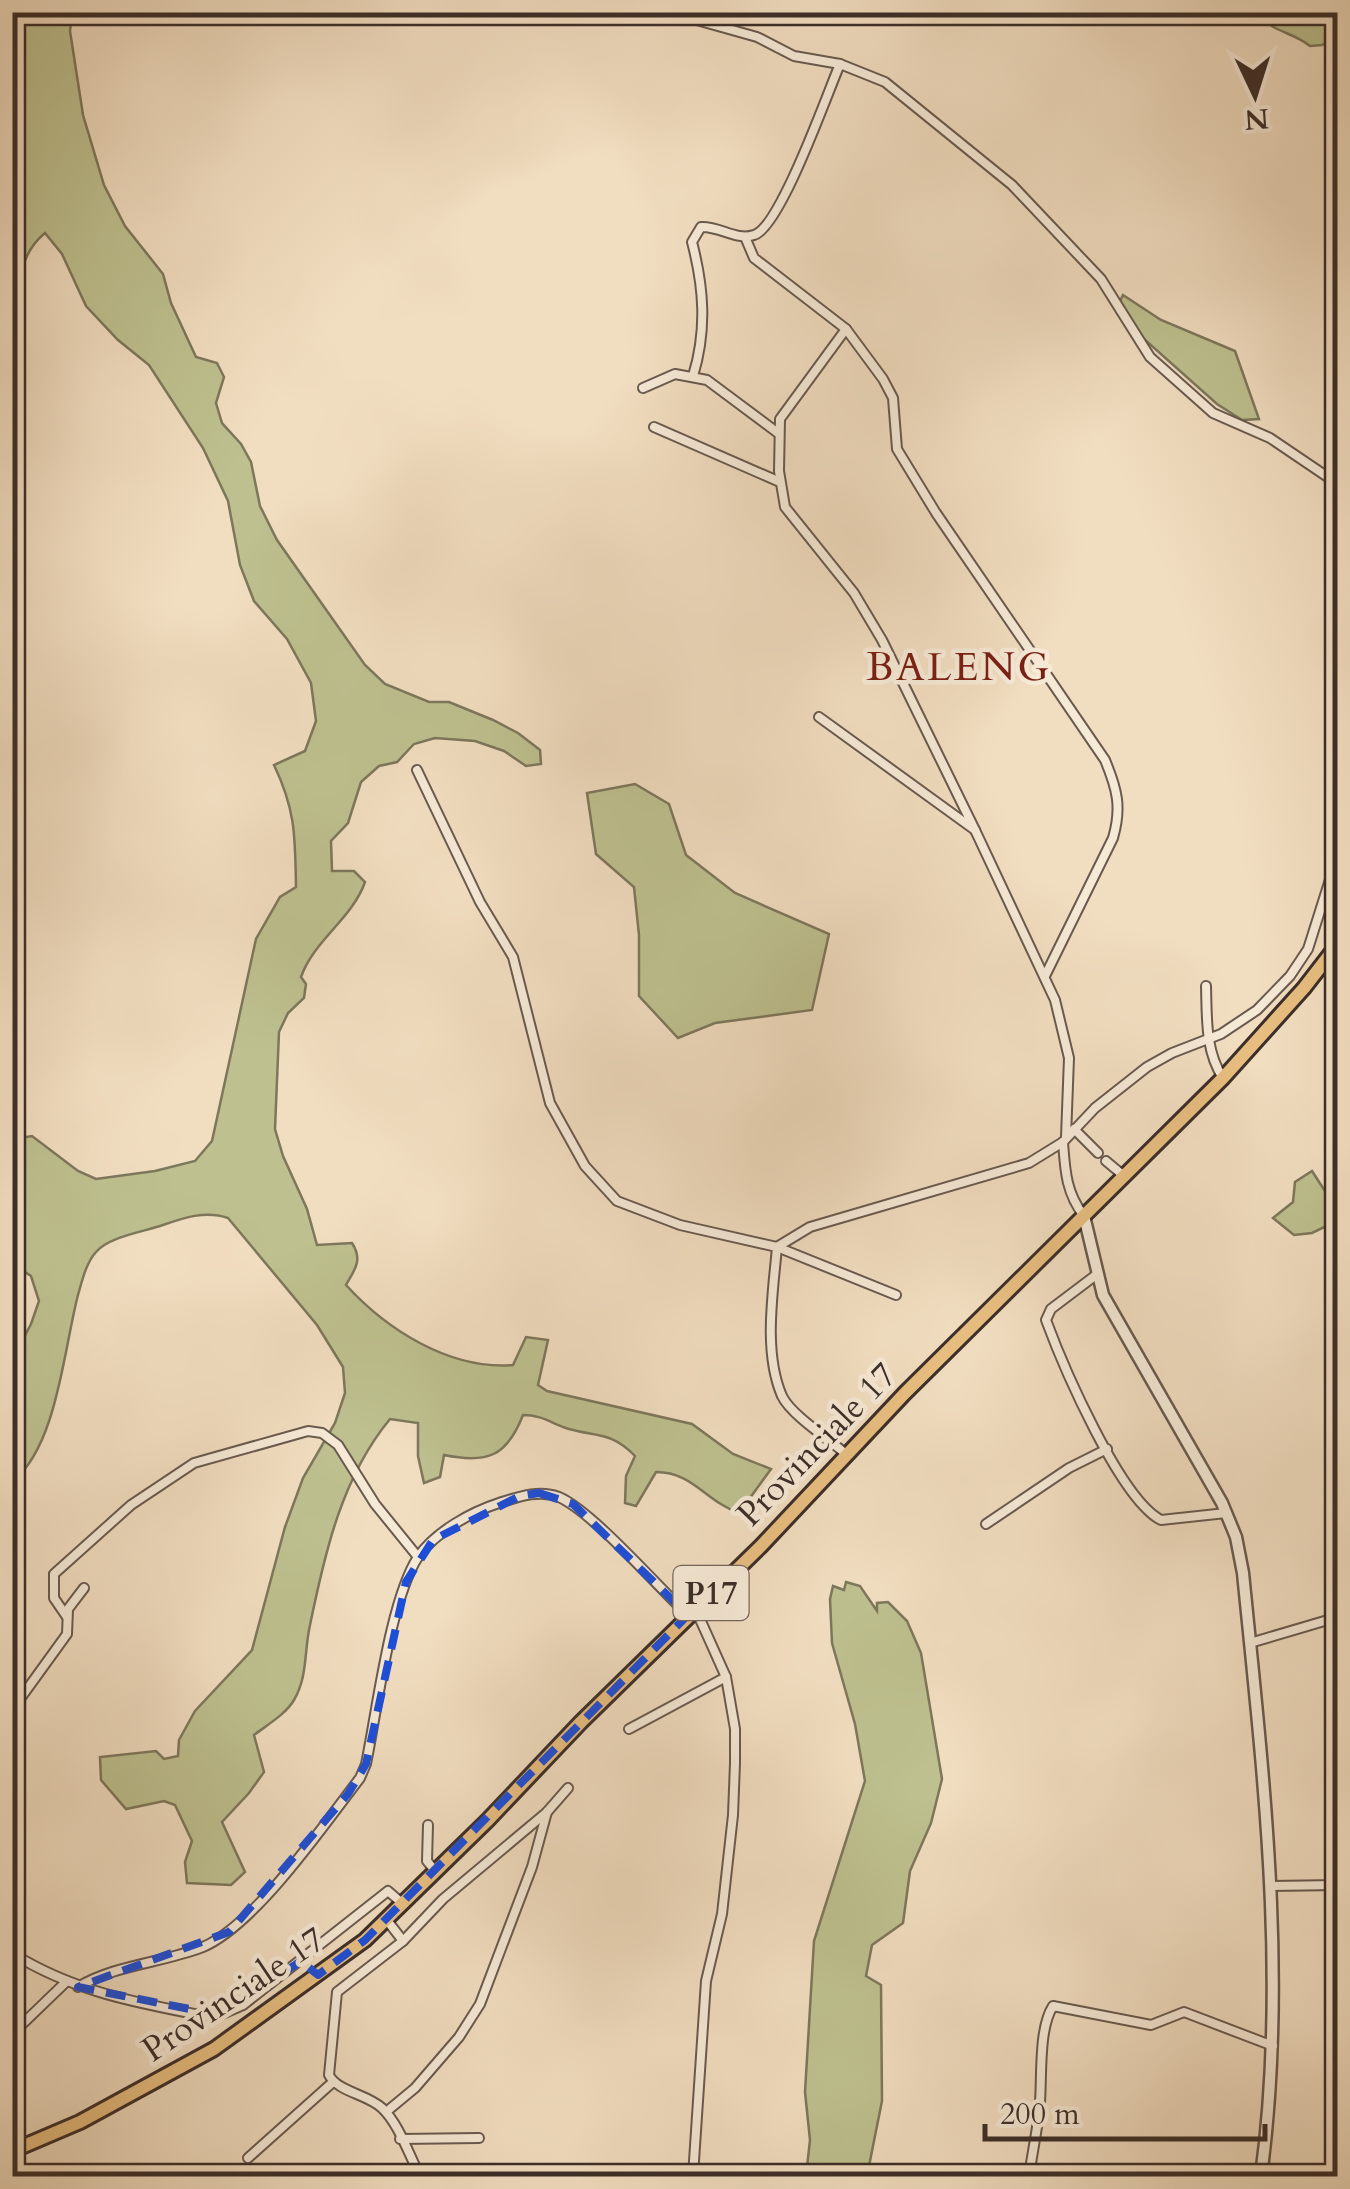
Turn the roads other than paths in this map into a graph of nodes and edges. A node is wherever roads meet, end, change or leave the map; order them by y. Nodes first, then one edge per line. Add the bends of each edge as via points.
1 (668, 12) edge
2 (840, 64) junction
3 (746, 237) junction
4 (846, 330) junction
5 (693, 376) junction
6 (642, 388) dead end
7 (654, 426) dead end
8 (778, 433) junction
9 (780, 482) junction
10 (1338, 484) edge
11 (819, 717) dead end
12 (417, 770) dead end
13 (975, 830) junction
14 (1338, 854) edge
15 (1338, 944) edge
16 (1045, 976) junction
17 (1206, 986) dead end
18 (1208, 1040) junction
19 (1222, 1078) junction
20 (1074, 1129) junction
21 (1065, 1140) junction
22 (1098, 1153) dead end
23 (1106, 1161) dead end
24 (1124, 1176) junction
25 (1084, 1216) junction
26 (777, 1247) junction
27 (1096, 1275) junction
28 (896, 1295) dead end
29 (1107, 1449) junction
30 (846, 1454) junction
31 (1226, 1513) junction
32 (986, 1524) dead end
33 (418, 1558) junction
34 (84, 1588) dead end
35 (691, 1612) junction
36 (68, 1617) junction
37 (1338, 1617) edge
38 (1250, 1643) junction
39 (726, 1677) junction
40 (12, 1710) edge
41 (629, 1729) dead end
42 (568, 1788) dead end
43 (547, 1812) junction
44 (428, 1825) dead end
45 (436, 1872) junction
46 (1338, 1885) edge
47 (1271, 1886) junction
48 (403, 1904) junction
49 (386, 1919) junction
50 (404, 1941) junction
51 (12, 1953) edge
52 (301, 1961) junction
53 (318, 1975) junction
54 (67, 1982) junction
55 (78, 1987) junction
56 (12, 2034) edge
57 (1273, 2046) junction
58 (332, 2082) junction
59 (386, 2112) junction
60 (479, 2138) dead end
61 (400, 2139) junction
62 (12, 2152) edge
63 (248, 2158) dead end
64 (420, 2176) edge
65 (694, 2176) edge
66 (1029, 2176) edge
67 (1261, 2176) edge

1 - 2 street via 757,37 794,56
2 - 3 street via 769,226
2 - 10 street via 885,82 1012,184 1101,279 1150,357 1212,413 1270,438
3 - 4 street via 754,258
3 - 5 street via 702,227 692,242 703,304 702,348
4 - 8 street via 786,409
4 - 16 street via 893,398 897,449 1105,760 1117,788 1113,838
5 - 6 street via 675,374
5 - 8 street
7 - 9 street
8 - 9 street
9 - 13 street via 785,507 854,593 882,640
11 - 13 street
12 - 26 street via 513,956 550,1103 585,1166 617,1200 680,1225
13 - 16 street
14 - 18 street via 1300,962 1258,1010
15 - 19 main road, Provinciale 17 / P17
16 - 21 street via 1069,1058
17 - 18 street
18 - 19 street
18 - 20 street via 1147,1067
19 - 24 main road, Provinciale 17 / P17
20 - 21 street
20 - 22 street
21 - 25 street via 1066,1180
21 - 26 street via 1028,1164 810,1227
23 - 24 street
24 - 25 main road, Provinciale 17 / P17
25 - 27 street
25 - 30 main road, Provinciale 17 / P17
26 - 28 street
26 - 30 street via 772,1344 782,1396
27 - 29 street via 1051,1308 1046,1320
27 - 31 street
29 - 31 street via 1153,1516 1171,1521
29 - 32 street
30 - 35 main road, Provinciale 17 / P17
31 - 38 street via 1243,1573
33 - 35 street via 433,1540 487,1506 539,1492 556,1495
33 - 36 street via 338,1445 322,1432 308,1431 194,1463 131,1505 54,1574 54,1598
33 - 55 street via 388,1651 366,1764 348,1794 253,1912 229,1932 206,1946 99,1974
34 - 36 street
35 - 39 street
35 - 45 main road, Provinciale 17 / P17
36 - 40 street via 67,1634
37 - 38 street
38 - 47 street
39 - 41 street
39 - 65 street via 735,1728 733,1816 706,1981
42 - 43 street
43 - 50 street
43 - 59 street via 480,2004 437,2063
44 - 45 street via 427,1861
45 - 48 main road, Provinciale 17 / P17
46 - 47 street
47 - 57 street
48 - 49 main road, Provinciale 17 / P17
48 - 52 street via 388,1892
49 - 50 street
49 - 53 main road, Provinciale 17 / P17
50 - 58 street via 337,1992
51 - 54 street
52 - 53 street
52 - 55 street via 220,2016
53 - 62 main road, Provinciale 17 / P17 via 162,2080
54 - 55 street
54 - 56 street
57 - 66 street via 1184,2012 1150,2024 1053,2006
57 - 67 street
58 - 59 street
58 - 63 street
59 - 61 street
60 - 61 street
61 - 64 street

